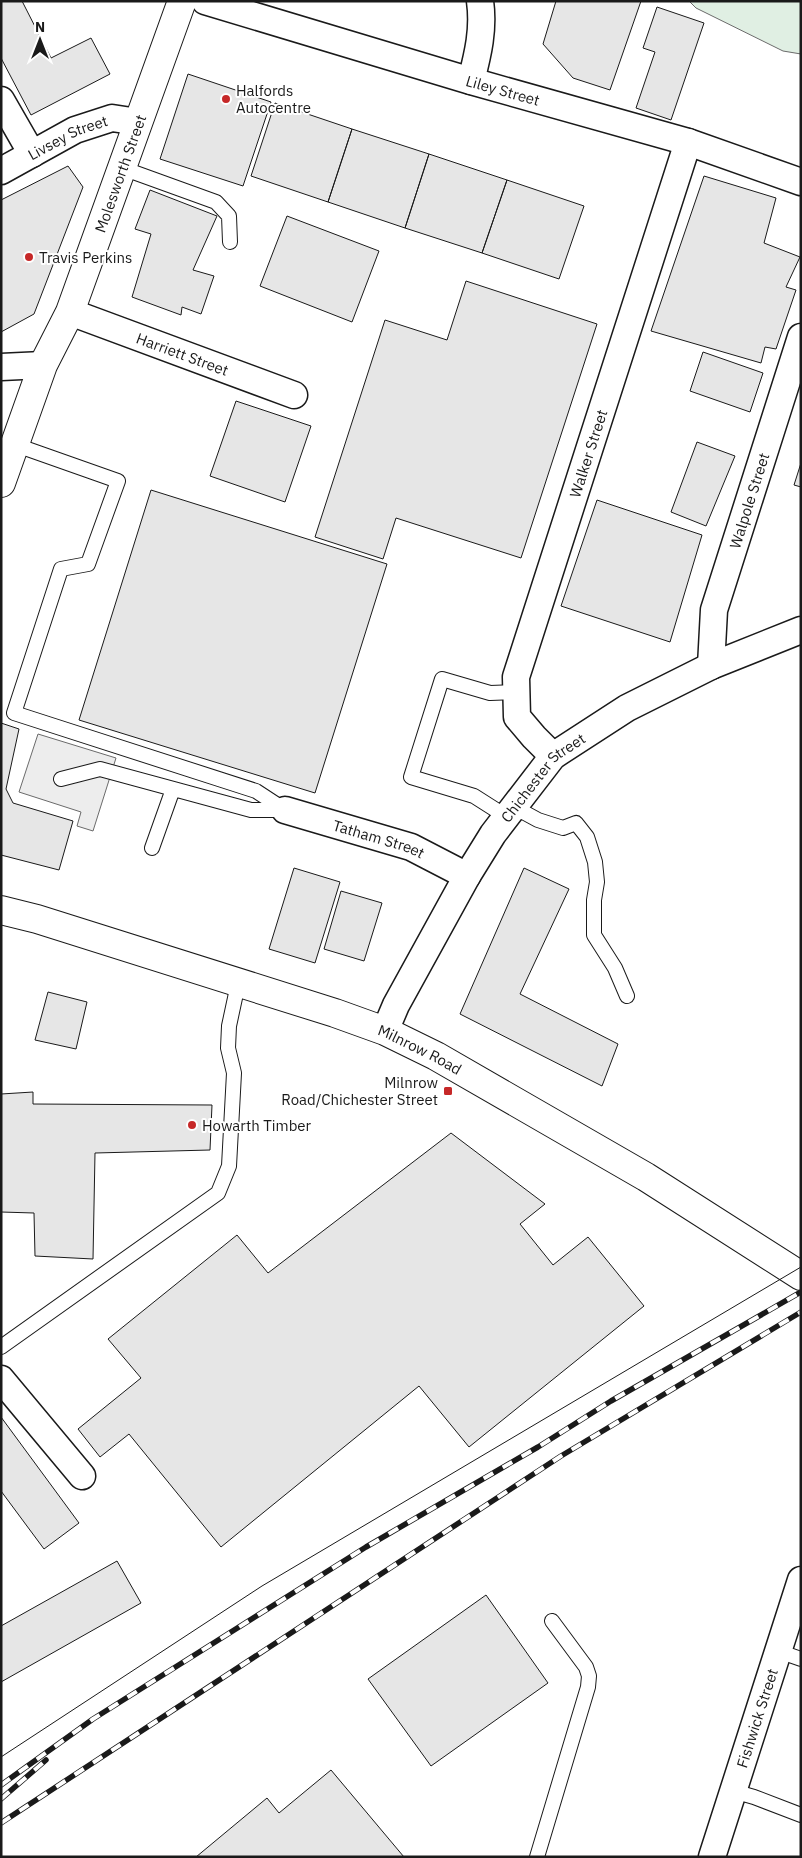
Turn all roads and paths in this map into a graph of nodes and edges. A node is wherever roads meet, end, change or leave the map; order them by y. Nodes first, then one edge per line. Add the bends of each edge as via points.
1 (182, 1) edge
2 (205, 1) edge
3 (480, 1) edge
4 (471, 81) junction
5 (1, 100) edge
6 (138, 122) junction
7 (688, 142) junction
8 (32, 154) junction
9 (122, 168) junction
10 (1, 171) edge
11 (801, 182) edge
12 (230, 242) dead end
13 (70, 312) junction
14 (801, 337) edge
15 (44, 365) junction
16 (1, 367) edge
17 (294, 395) dead end
18 (16, 445) junction
19 (1, 483) edge
20 (801, 630) edge
21 (711, 666) junction
22 (516, 692) junction
23 (553, 756) junction
24 (62, 779) dead end
25 (173, 789) junction
26 (285, 810) junction
27 (510, 812) junction
28 (152, 848) dead end
29 (467, 876) junction
30 (1, 910) edge
31 (238, 984) junction
32 (626, 996) dead end
33 (385, 1031) junction
34 (801, 1276) edge
35 (1, 1347) edge
36 (1, 1379) edge
37 (82, 1476) dead end
38 (801, 1580) edge
39 (552, 1621) dead end
40 (789, 1655) edge
41 (733, 1792) junction
42 (801, 1815) edge
43 (537, 1857) edge
44 (712, 1857) edge

1 - 6 main road, Molesworth Street
2 - 4 street, Liley Street
3 - 4 street via 483,19
4 - 7 street, Liley Street
5 - 8 street
6 - 8 street, Livsey Street via 112,118 75,130
6 - 9 main road, Molesworth Street
7 - 11 street, Liley Street
7 - 22 street, Walker Street via 516,676
8 - 10 street, Livsey Street
9 - 12 lane via 216,202 229,216
9 - 13 main road, Molesworth Street
13 - 15 main road, Molesworth Street
13 - 17 street, Harriett Street
14 - 21 street, Walpole Street via 714,610
15 - 16 street
15 - 18 main road, Molesworth Street
18 - 19 main road, Molesworth Street
18 - 26 lane via 118,482 88,564 61,569 14,713 256,791
20 - 21 street, Chichester Street
21 - 23 street, Chichester Street via 627,708
22 - 23 street, Walker Street via 517,717
22 - 27 lane via 490,693 442,680 411,777 474,796
23 - 27 street, Chichester Street
24 - 25 lane via 100,769
25 - 26 lane via 251,810
25 - 28 lane
26 - 29 street, Tatham Street via 411,847
27 - 29 street, Chichester Street
27 - 32 lane via 563,828 576,823 587,837 597,882 594,935 615,968
29 - 33 street, Chichester Street
30 - 31 main road, Milnrow Road
31 - 33 main road, Milnrow Road
31 - 35 lane via 229,1026 228,1048 234,1073 229,1166 218,1193
33 - 34 main road, Milnrow Road via 478,1080 646,1177
36 - 37 street
38 - 40 street, Fishwick Street
39 - 43 lane via 586,1667 589,1676
40 - 41 street, Fishwick Street
41 - 42 lane
41 - 44 street, Fishwick Street

